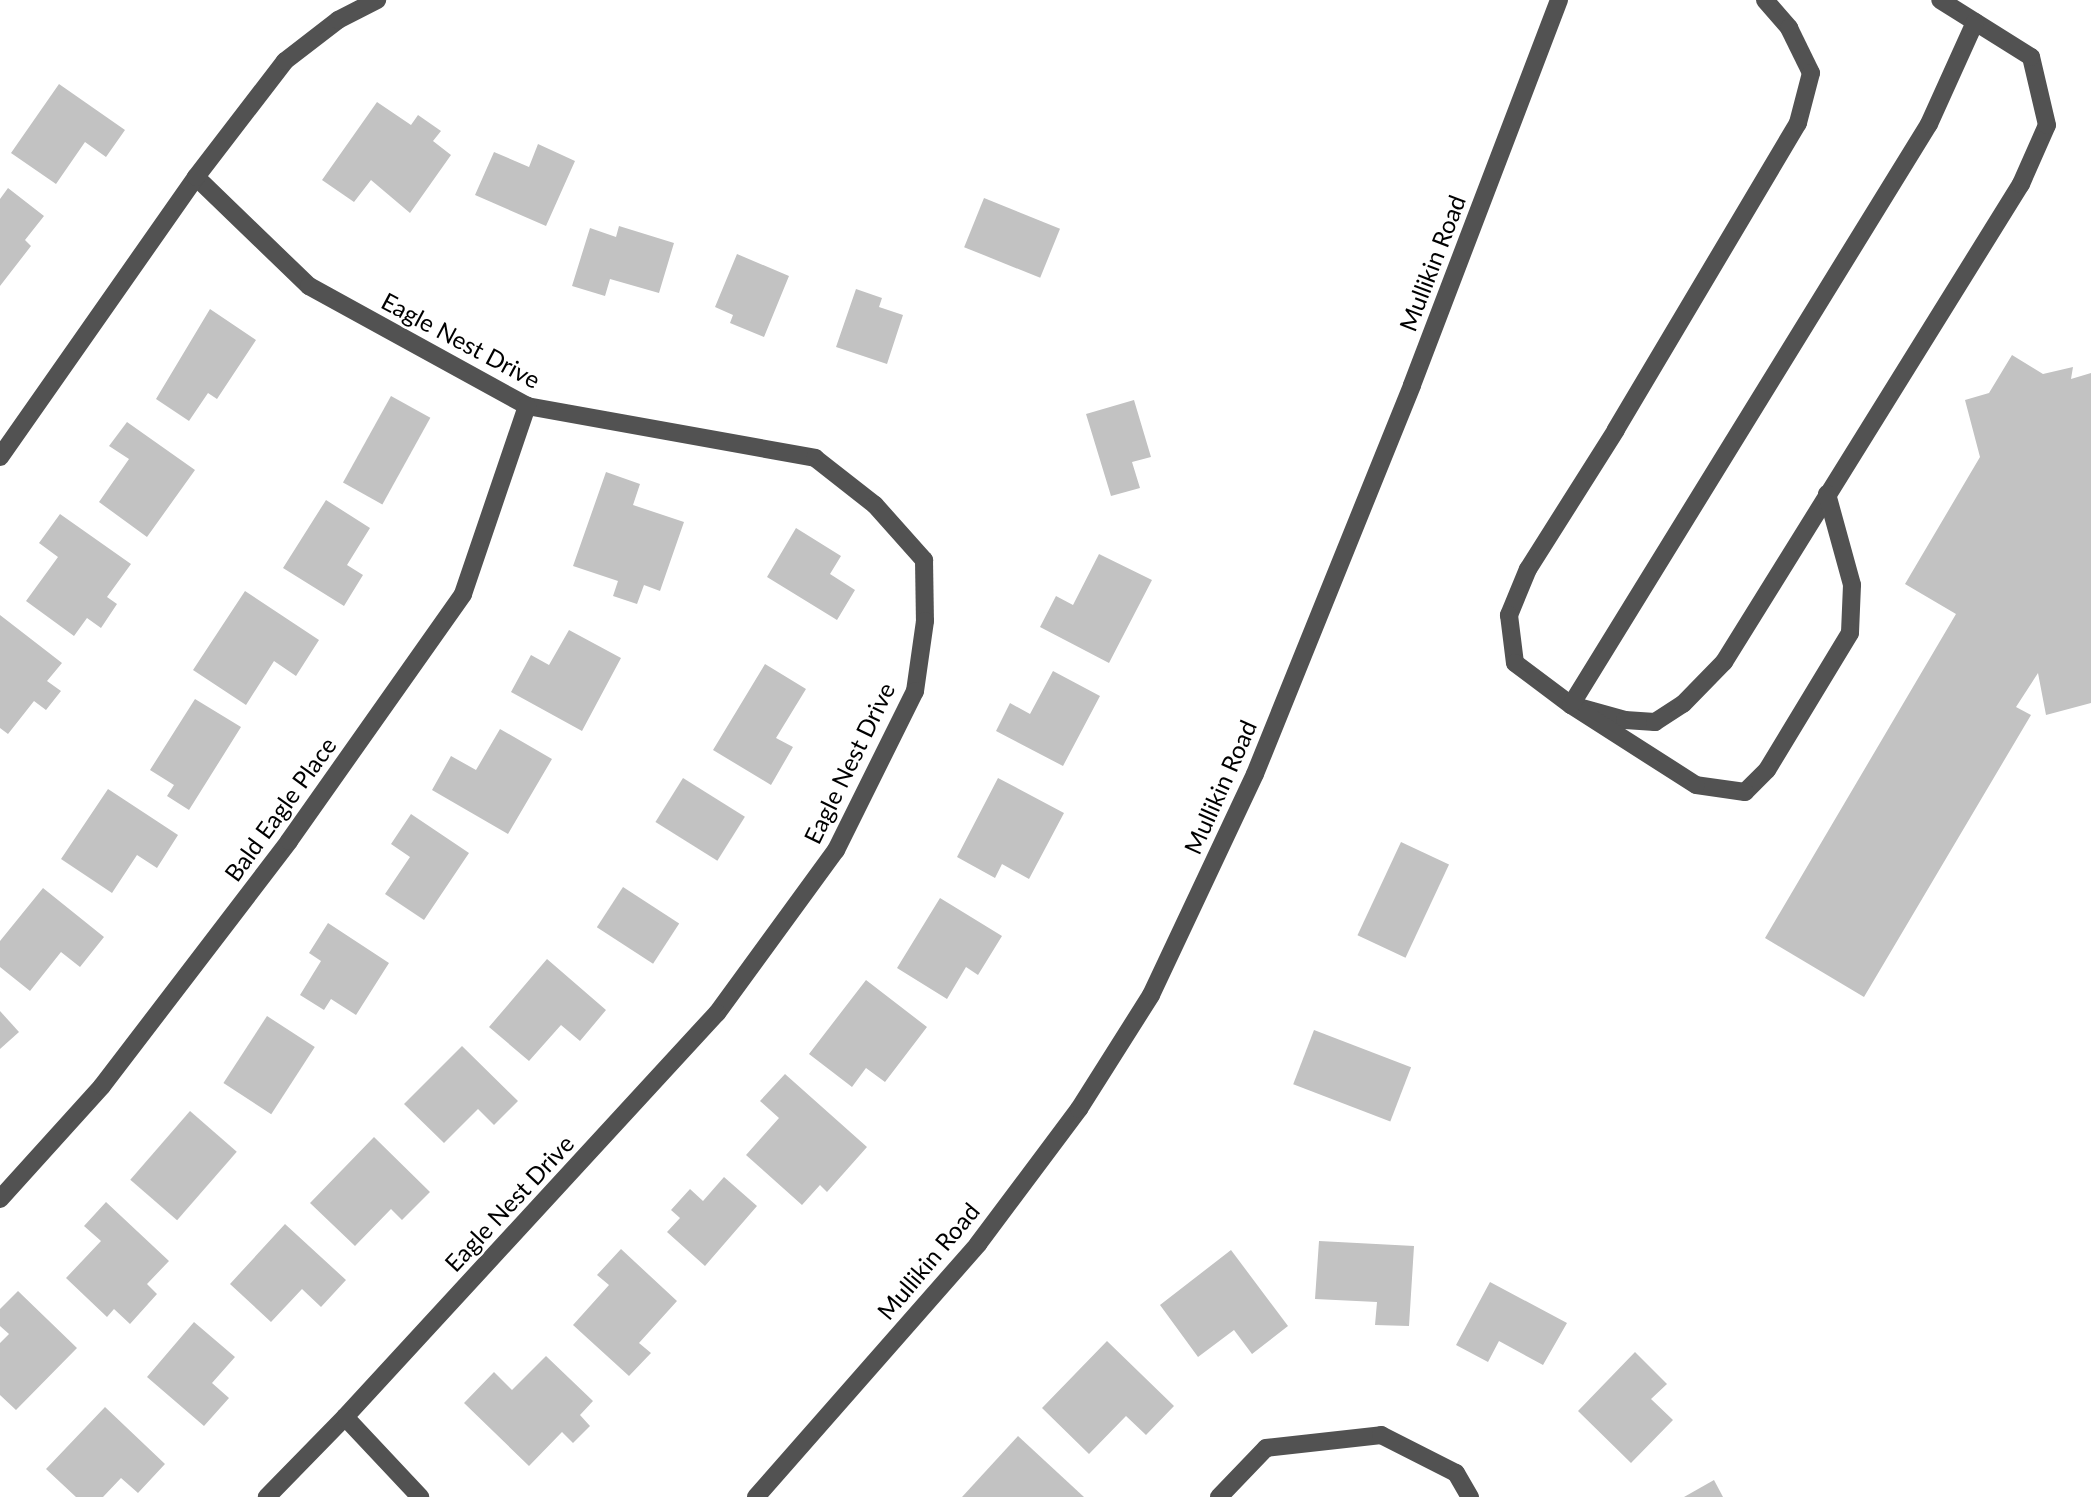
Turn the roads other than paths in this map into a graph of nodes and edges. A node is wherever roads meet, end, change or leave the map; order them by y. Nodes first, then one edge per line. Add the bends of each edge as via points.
1 (377, 0) edge
2 (1559, 0) edge
3 (1765, 0) edge
4 (1940, 0) edge
5 (1975, 22) junction
6 (196, 177) junction
7 (527, 406) junction
8 (0, 457) edge
9 (1827, 494) junction
10 (1571, 705) junction
11 (0, 1199) edge
12 (345, 1417) junction
13 (267, 1497) edge
14 (420, 1497) edge
15 (755, 1497) edge
16 (1219, 1497) edge
17 (1470, 1497) edge

1 - 6 street via 338,20 285,61
2 - 15 street, Mullikin Road via 1412,385 1255,774 1151,995 1079,1109 978,1244
3 - 10 street via 1789,28 1811,73 1798,123 1528,569 1509,615 1515,663
4 - 5 street
5 - 9 street via 2031,57 2047,125 2021,184
5 - 10 street via 1929,124
6 - 7 street, Eagle Nest Drive via 309,286
6 - 8 street
7 - 11 street, Bald Eagle Place via 463,594 289,841 102,1086
7 - 12 street, Eagle Nest Drive via 815,458 876,505 923,560 925,621 915,691 836,850 717,1013
9 - 10 street via 1724,662 1683,704 1655,722 1625,720
9 - 10 street via 1852,585 1850,633 1767,770 1745,792 1696,785
12 - 13 street, Eagle Nest Drive
12 - 14 street
16 - 17 street via 1266,1448 1381,1435 1456,1473

